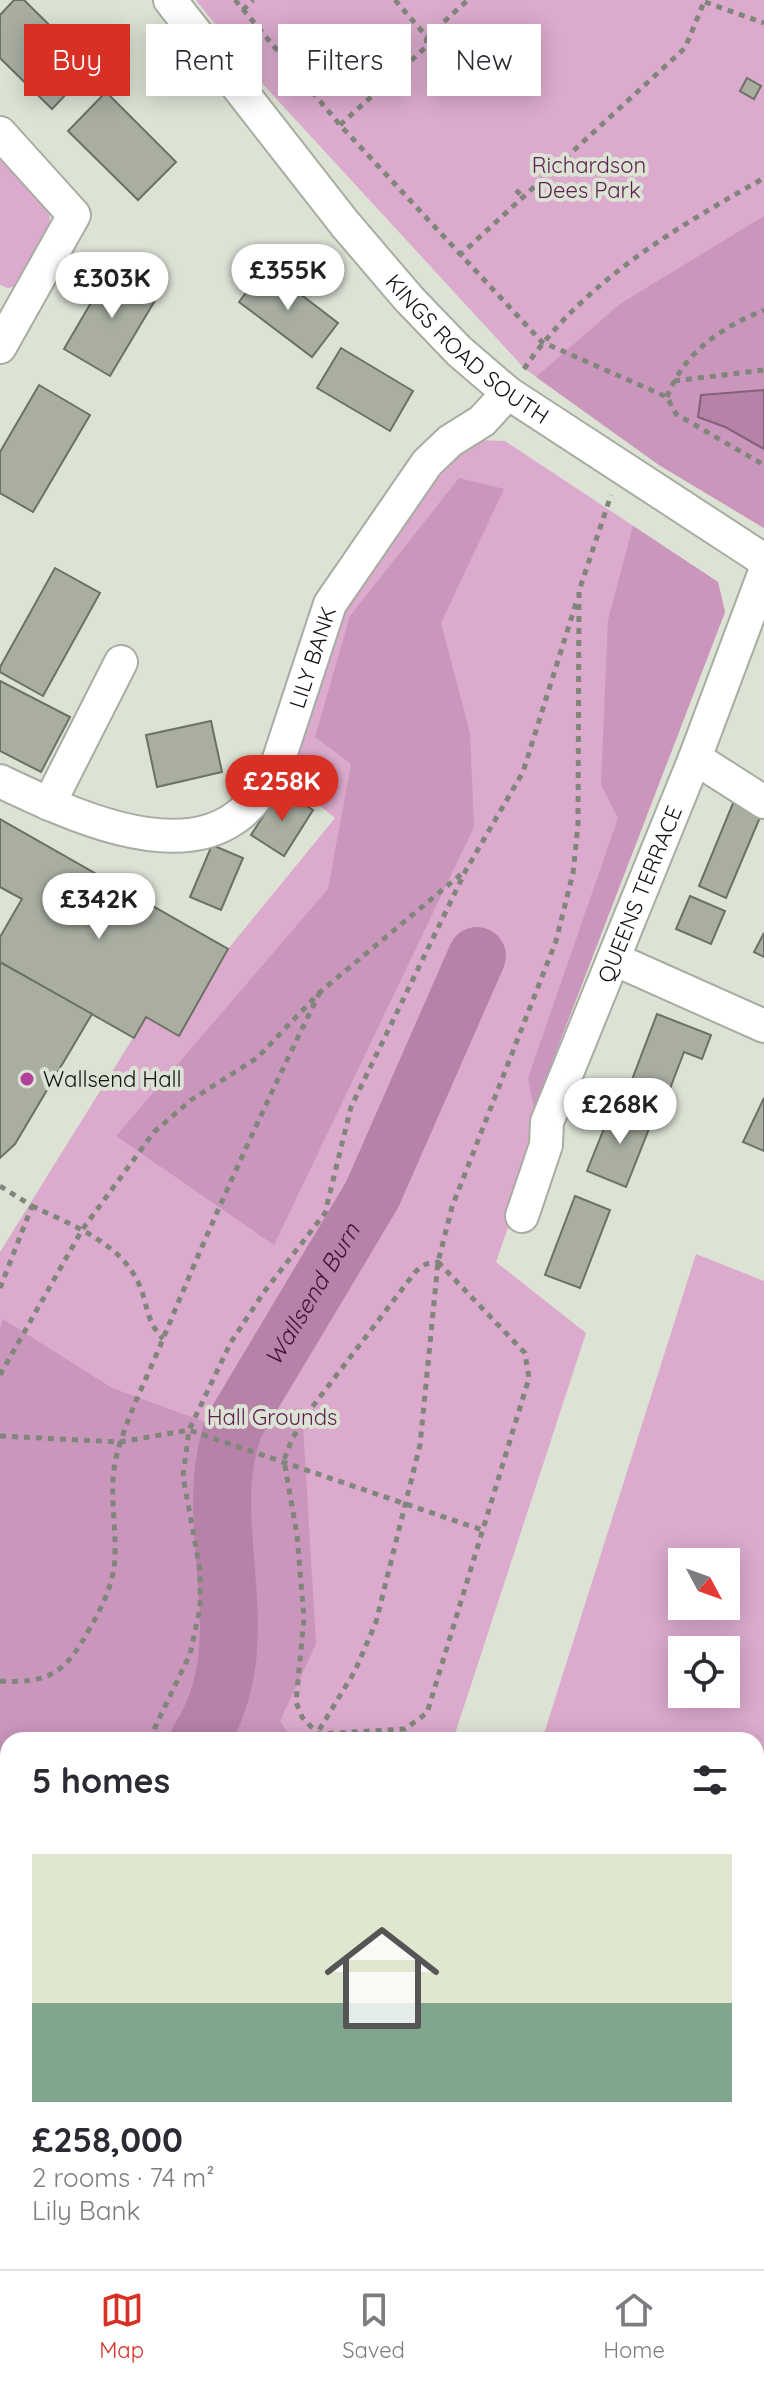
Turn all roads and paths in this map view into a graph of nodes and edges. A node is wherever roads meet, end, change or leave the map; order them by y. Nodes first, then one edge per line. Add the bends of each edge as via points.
1 (170, 0) edge
2 (235, 0) edge
3 (253, 0) edge
4 (395, 0) edge
5 (468, 0) edge
6 (703, 1) edge
7 (243, 10) junction
8 (764, 23) edge
9 (441, 24) edge
10 (427, 37) joint
11 (340, 125) junction
12 (0, 133) edge
13 (764, 178) edge
14 (516, 190) dead end
15 (523, 197) junction
16 (459, 256) junction
17 (764, 310) edge
18 (3, 331) edge
19 (542, 342) junction
20 (764, 370) edge
21 (673, 381) junction
22 (508, 393) junction
23 (667, 397) junction
24 (764, 465) edge
25 (620, 467) junction
26 (764, 560) edge
27 (764, 574) edge
28 (579, 591) junction
29 (121, 662) dead end
30 (695, 758) junction
31 (0, 781) edge
32 (764, 802) edge
33 (49, 804) junction
34 (466, 870) junction
35 (614, 959) junction
36 (320, 992) junction
37 (764, 1026) edge
38 (0, 1186) edge
39 (32, 1206) junction
40 (522, 1216) dead end
41 (82, 1230) junction
42 (438, 1262) junction
43 (0, 1288) edge
44 (163, 1339) junction
45 (0, 1375) edge
46 (189, 1430) junction
47 (0, 1436) edge
48 (120, 1442) junction
49 (284, 1460) junction
50 (407, 1504) junction
51 (482, 1530) junction
52 (0, 1681) edge
53 (153, 1732) edge
54 (316, 1732) edge
55 (319, 1732) edge
56 (353, 1732) edge

1 - 22 street, KINGS ROAD SOUTH via 244,99 409,299
2 - 7 path
3 - 7 path
4 - 10 path
5 - 9 path
6 - 8 path
6 - 15 path via 685,48
7 - 11 path
10 - 11 path via 426,47
11 - 16 path
12 - 18 street via 74,215
13 - 19 path via 604,279
14 - 15 path
15 - 16 path
16 - 19 path
17 - 21 path via 730,323 686,361
19 - 22 path
19 - 23 path
20 - 21 path
21 - 23 path
22 - 25 street, KINGS ROAD SOUTH
22 - 33 street, LILY BANK via 482,421 427,463 330,604 277,765 237,817 207,833 176,836 89,821
23 - 24 path via 676,414
25 - 26 street, KINGS ROAD SOUTH
25 - 28 path
27 - 30 street, QUEENS TERRACE
28 - 34 path via 523,772
28 - 42 path via 578,825 566,906 452,1207
29 - 33 street
30 - 32 street
30 - 35 street, QUEENS TERRACE
31 - 33 street, LILY BANK
34 - 36 path
34 - 46 path via 351,1107 325,1213 231,1342
35 - 37 street
35 - 40 street, QUEENS TERRACE via 547,1122 546,1145
36 - 41 path via 257,1058 191,1100 154,1132
36 - 44 path via 213,1217
38 - 39 path
39 - 41 path
39 - 43 path
41 - 44 path via 131,1270 149,1323
41 - 45 path
42 - 49 path via 416,1271 310,1410
42 - 50 path via 420,1445
42 - 51 path via 529,1361 529,1378
44 - 48 path
46 - 48 path
46 - 49 path
46 - 53 path via 183,1476 200,1570 200,1608 190,1654
47 - 48 path
48 - 52 path via 110,1493 115,1553 102,1605 60,1671 29,1683
49 - 50 path
49 - 54 path via 304,1618 296,1702
50 - 51 path
50 - 55 path via 376,1622
51 - 56 path via 427,1713 405,1729

